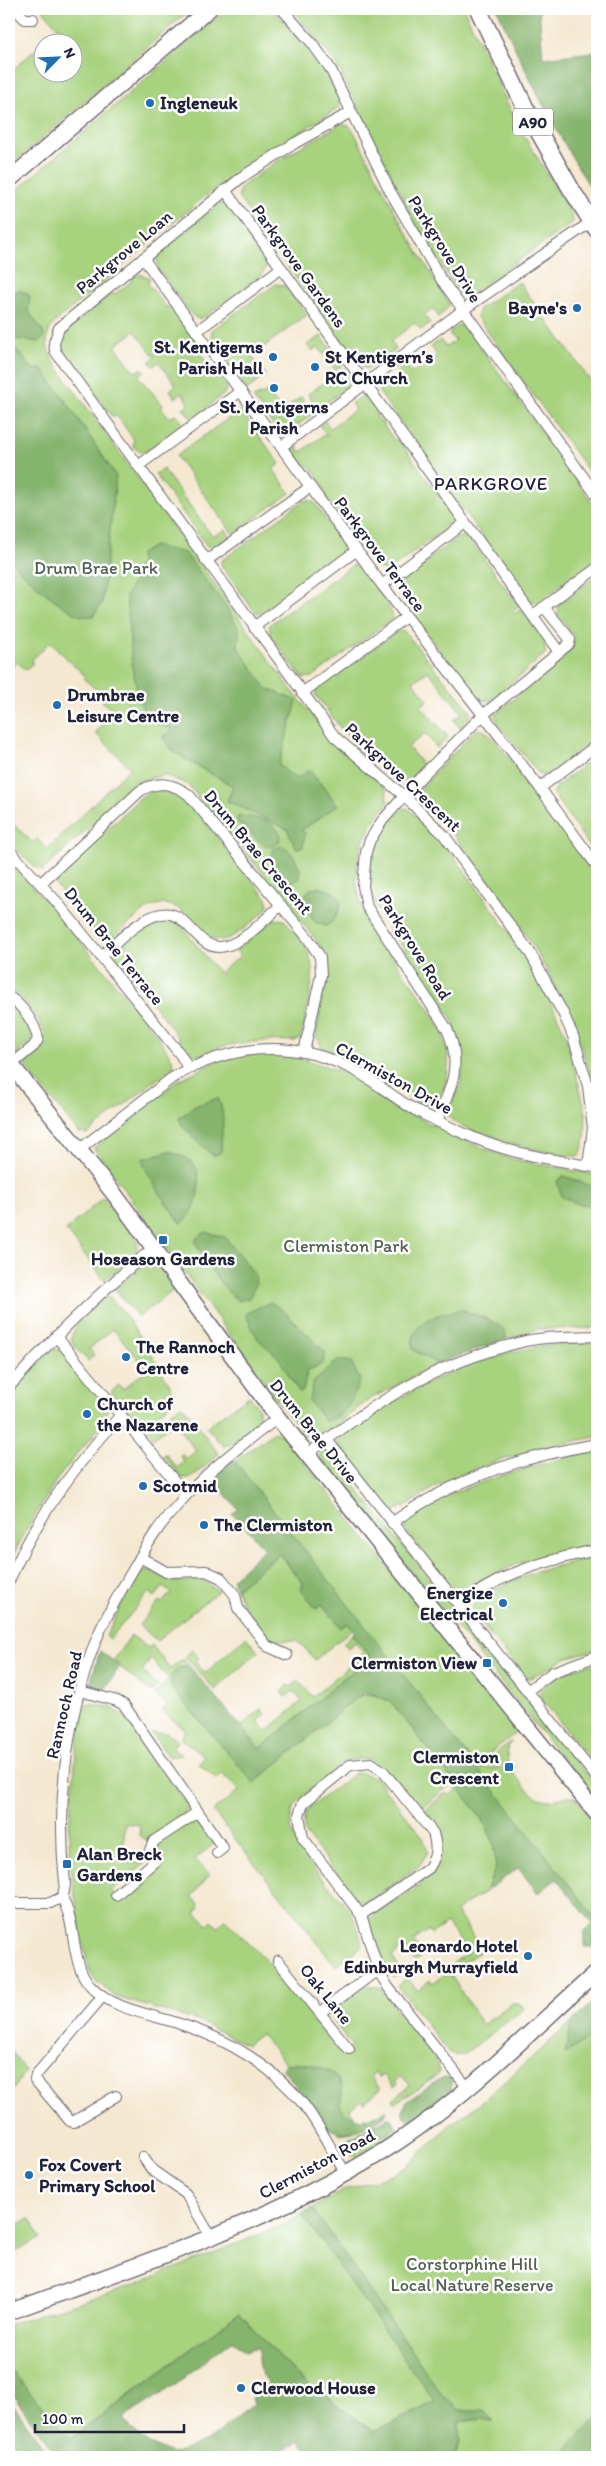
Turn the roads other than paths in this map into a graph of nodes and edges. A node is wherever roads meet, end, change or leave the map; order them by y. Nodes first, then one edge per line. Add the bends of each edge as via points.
1 (15, 9) edge
2 (209, 9) edge
3 (282, 9) edge
4 (478, 9) edge
5 (33, 19) dead end
6 (351, 112) junction
7 (9, 180) edge
8 (225, 190) junction
9 (594, 226) edge
10 (143, 258) junction
11 (281, 268) junction
12 (463, 310) junction
13 (197, 331) junction
14 (364, 382) junction
15 (241, 391) junction
16 (281, 447) junction
17 (138, 466) junction
18 (310, 486) junction
19 (597, 496) edge
20 (465, 523) junction
21 (357, 550) junction
22 (206, 562) junction
23 (597, 568) edge
24 (382, 585) junction
25 (544, 606) junction
26 (533, 615) junction
27 (406, 617) junction
28 (254, 627) junction
29 (559, 652) junction
30 (302, 693) junction
31 (483, 715) junction
32 (597, 746) edge
33 (540, 788) junction
34 (404, 796) junction
35 (9, 850) edge
36 (597, 866) edge
37 (41, 884) junction
38 (282, 905) junction
39 (101, 956) junction
40 (9, 997) edge
41 (304, 1052) junction
42 (10, 1064) edge
43 (188, 1068) junction
44 (437, 1121) junction
45 (80, 1149) junction
46 (593, 1167) edge
47 (154, 1247) junction
48 (56, 1336) junction
49 (597, 1336) edge
50 (9, 1386) edge
51 (121, 1415) junction
52 (278, 1418) junction
53 (326, 1440) junction
54 (597, 1444) edge
55 (308, 1454) junction
56 (186, 1495) junction
57 (392, 1523) junction
58 (597, 1550) edge
59 (140, 1557) junction
60 (9, 1581) edge
61 (459, 1606) junction
62 (288, 1655) dead end
63 (597, 1656) edge
64 (80, 1691) junction
65 (527, 1691) junction
66 (597, 1778) edge
67 (198, 1812) junction
68 (597, 1814) edge
69 (218, 1853) dead end
70 (116, 1894) dead end
71 (63, 1897) junction
72 (9, 1903) edge
73 (362, 1915) junction
74 (278, 1961) dead end
75 (380, 1972) junction
76 (597, 1972) edge
77 (103, 1996) junction
78 (320, 2012) junction
79 (349, 2049) dead end
80 (466, 2088) junction
81 (116, 2096) dead end
82 (143, 2158) dead end
83 (345, 2172) junction
84 (211, 2237) junction
85 (9, 2312) edge

1 - 5 street via 26,19
2 - 7 street
3 - 6 street, Parkgrove Drive via 321,54
4 - 9 main road, A90 via 530,118
6 - 8 street, Parkgrove Loan via 276,154
6 - 12 street, Parkgrove Drive via 407,223
8 - 10 street, Parkgrove Loan
8 - 11 street, Parkgrove Gardens
9 - 12 street
10 - 13 street, Parkgrove Terrace
10 - 17 street, Parkgrove Loan via 59,328 54,343 59,360
11 - 13 street
11 - 14 street, Parkgrove Gardens
12 - 14 street
12 - 19 street, Parkgrove Drive
13 - 15 street, Parkgrove Terrace
14 - 16 street
14 - 20 street, Parkgrove Gardens
15 - 16 street, Parkgrove Terrace
15 - 17 street
16 - 18 street, Parkgrove Terrace
17 - 22 street, Parkgrove Crescent
18 - 21 street, Parkgrove Terrace
18 - 22 street
20 - 24 street
20 - 26 street, Parkgrove Gardens
21 - 24 street, Parkgrove Terrace
21 - 28 street
22 - 28 street, Parkgrove Crescent
23 - 25 street
24 - 27 street, Parkgrove Terrace
25 - 26 street
25 - 29 street via 570,639
26 - 29 street, Parkgrove Gardens
27 - 30 street
27 - 31 street, Parkgrove Terrace
28 - 30 street, Parkgrove Crescent
29 - 31 street, Parkgrove Road
30 - 34 street, Parkgrove Crescent via 342,744
31 - 33 street, Parkgrove Terrace
31 - 34 street, Parkgrove Road
32 - 33 street
33 - 36 street, Parkgrove Terrace
34 - 44 street, Parkgrove Road via 370,840 363,868 363,886 367,907 452,1039 456,1060 453,1082
34 - 46 street, Parkgrove Crescent via 454,846 529,951 553,992 573,1036 588,1086
35 - 37 street, Drum Brae Terrace
37 - 38 street, Drum Brae Crescent via 140,791 161,783 189,795
37 - 39 street, Drum Brae Terrace
38 - 39 street via 243,938 216,948 207,945 178,917 163,913 149,918
38 - 41 street, Drum Brae Crescent via 320,957 321,975
39 - 43 street, Drum Brae Terrace
40 - 42 street, Drum Brae Drive via 17,1002 36,1028 38,1039 34,1046
41 - 43 street, Clermiston Drive via 265,1048 216,1056
41 - 44 street, Clermiston Drive via 352,1069
42 - 45 street, Drum Brae Drive
43 - 45 street, Clermiston Drive
44 - 46 street, Clermiston Drive via 510,1152
45 - 47 street, Drum Brae Drive
47 - 48 street
47 - 52 street, Drum Brae Drive
48 - 50 street
48 - 51 street
49 - 53 street via 518,1342 434,1372 393,1393
51 - 56 street
51 - 60 street via 87,1452 41,1517
52 - 55 street, Drum Brae Drive
52 - 56 street, Rannoch Road via 215,1467
53 - 55 street
53 - 57 street, Drum Brae Drive
54 - 57 street via 498,1468 429,1497
55 - 68 street, Drum Brae Drive
56 - 59 street, Rannoch Road
57 - 61 street, Drum Brae Drive
58 - 61 street via 552,1560 500,1578
59 - 62 street via 166,1572 206,1571 221,1578 235,1595 242,1614 267,1646
59 - 64 street, Rannoch Road via 100,1633
61 - 65 street, Drum Brae Drive
63 - 65 street via 553,1672
64 - 67 street via 124,1705
64 - 71 street, Rannoch Road via 62,1803
65 - 66 street, Drum Brae Drive
67 - 69 street via 223,1848
67 - 70 street via 154,1842 150,1850 156,1861
71 - 72 street via 50,1903
71 - 77 street, Rannoch Road via 81,1970 89,1985
73 - 73 street via 429,1868 436,1856 433,1833 383,1771 371,1763 350,1765 304,1804 299,1816 303,1838
73 - 75 street
74 - 78 street, Oak Lane
75 - 78 street
75 - 80 street via 388,1987
76 - 80 street, Clermiston Road
77 - 81 street via 36,2074 35,2080 73,2122
77 - 83 street, Rannoch Road via 120,2006 186,2026 235,2048 263,2065 304,2105
78 - 79 street, Oak Lane
80 - 83 street, Clermiston Road via 397,2142
82 - 84 street via 152,2170 186,2194
83 - 84 street, Clermiston Road
84 - 85 street, Clermiston Road

